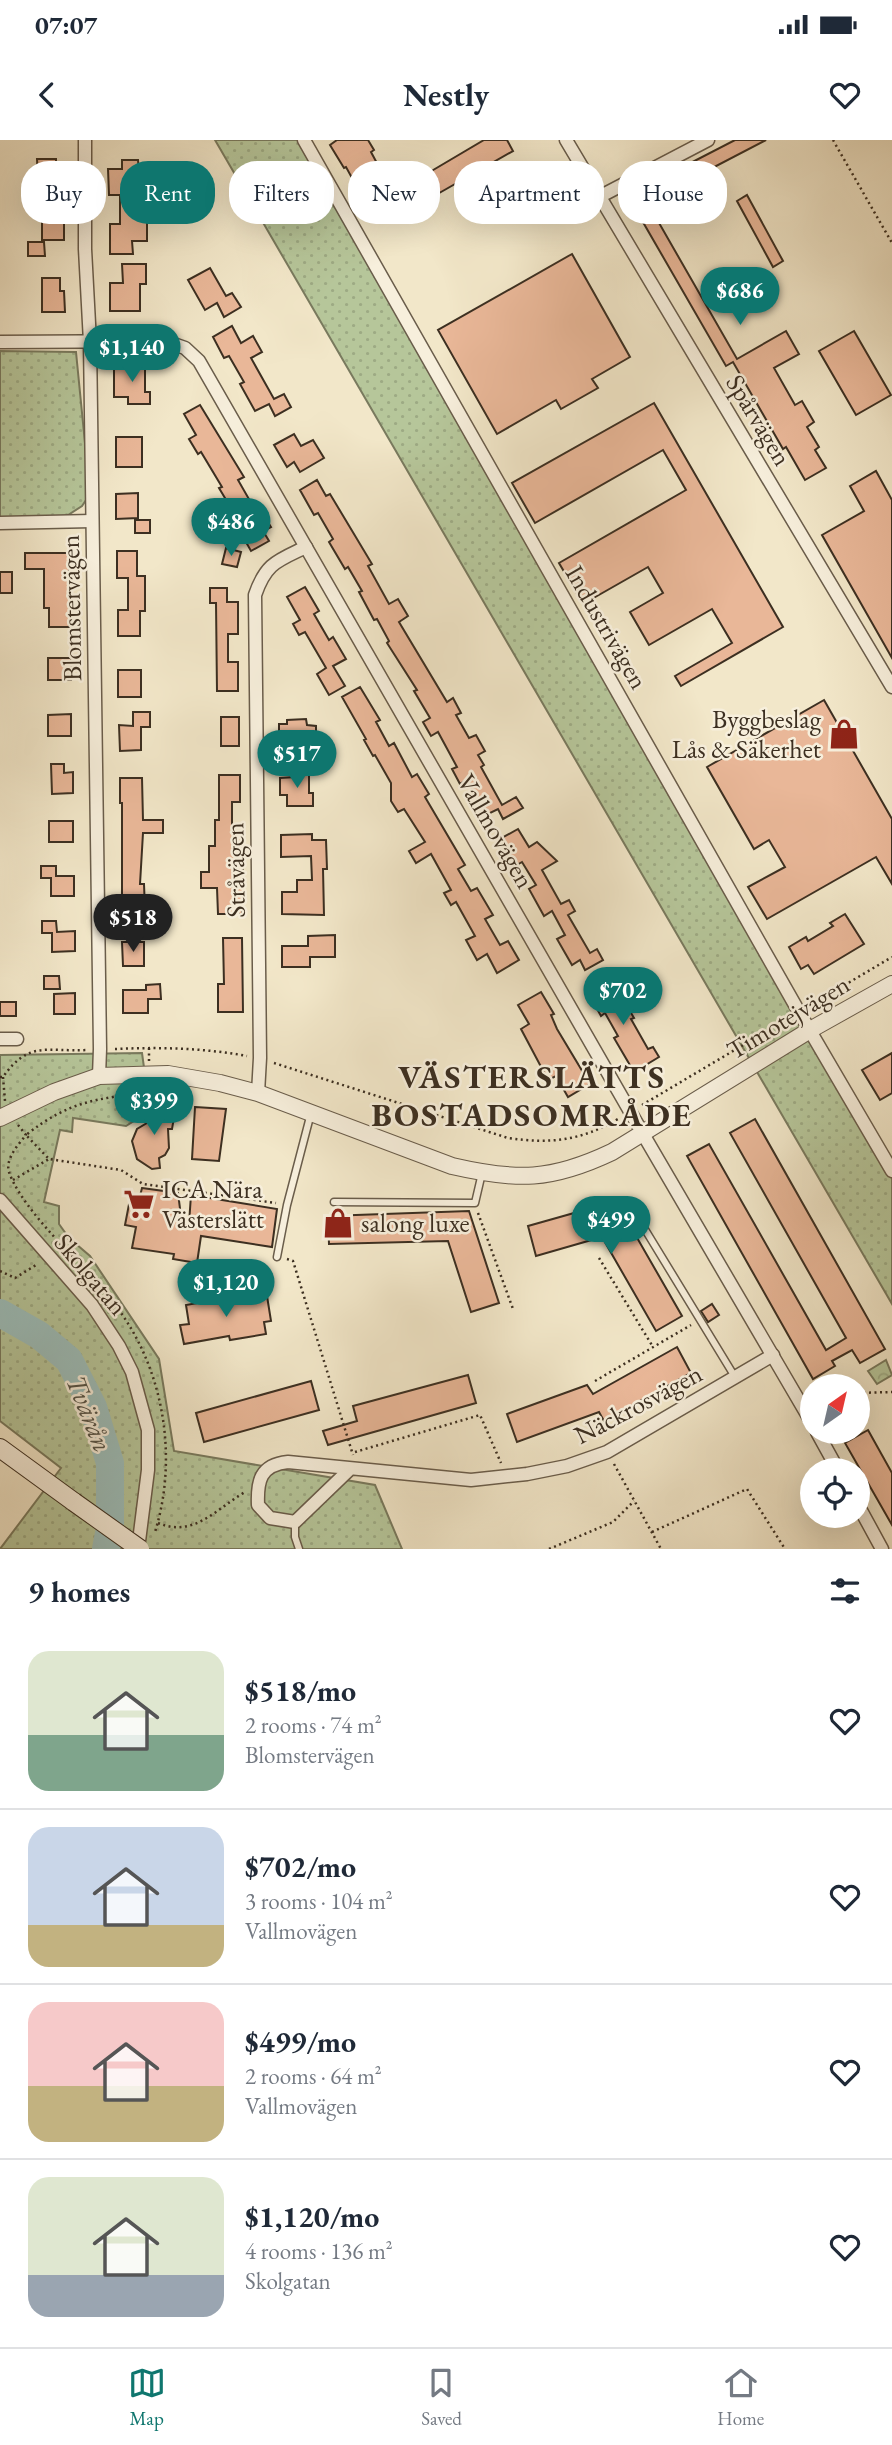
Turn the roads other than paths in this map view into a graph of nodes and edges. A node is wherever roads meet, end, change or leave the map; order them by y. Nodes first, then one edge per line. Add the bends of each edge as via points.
1 (85, 140) edge
2 (304, 140) edge
3 (566, 140) edge
4 (708, 140) edge
5 (578, 161) edge
6 (604, 194) edge
7 (604, 205) edge
8 (0, 342) edge
9 (90, 342) junction
10 (92, 521) junction
11 (0, 523) edge
12 (306, 547) junction
13 (892, 687) edge
14 (892, 984) edge
15 (810, 1031) junction
16 (0, 1039) edge
17 (16, 1039) dead end
18 (99, 1076) junction
19 (258, 1093) junction
20 (312, 1112) junction
21 (0, 1118) edge
22 (643, 1134) junction
23 (892, 1171) edge
24 (482, 1173) junction
25 (0, 1200) edge
26 (334, 1202) dead end
27 (638, 1218) dead end
28 (277, 1257) road end
29 (773, 1355) junction
30 (735, 1377) junction
31 (800, 1402) edge
32 (0, 1448) edge
33 (350, 1469) junction
34 (296, 1522) junction
35 (870, 1527) edge
36 (139, 1549) edge
37 (299, 1549) edge
38 (882, 1549) edge

1 - 9 street, Blomstervägen
2 - 15 street, Industrivägen
3 - 5 street, Spårvägen
4 - 6 street
7 - 13 street, Spårvägen
8 - 9 street, Vallmovägen
9 - 10 street, Blomstervägen
9 - 12 street, Vallmovägen via 165,341 185,348 199,360
10 - 11 street
10 - 18 street, Blomstervägen
12 - 19 street, Stråvägen via 273,564 261,577 255,594
12 - 22 street, Vallmovägen
14 - 15 street, Timotejvägen
15 - 22 street, Timotejvägen
15 - 23 street, Industrivägen
16 - 17 street
18 - 19 street, Timotejvägen via 168,1074
18 - 21 street, Timotejvägen
19 - 20 street, Timotejvägen
20 - 24 street, Timotejvägen via 452,1166
20 - 28 lane
22 - 24 street, Timotejvägen via 559,1173
22 - 29 street, Vallmovägen
24 - 26 lane via 475,1203
25 - 36 street, Skolgatan via 92,1305 132,1372 148,1430 149,1470
27 - 30 lane
29 - 30 street, Näckrosvägen
29 - 31 street, Vallmovägen
30 - 33 street, Näckrosvägen via 607,1452 567,1466 471,1480
32 - 36 main road, bridge
33 - 34 street
33 - 34 street, Näckrosvägen via 288,1462 262,1473 258,1506 270,1518
34 - 37 lane
35 - 38 street

